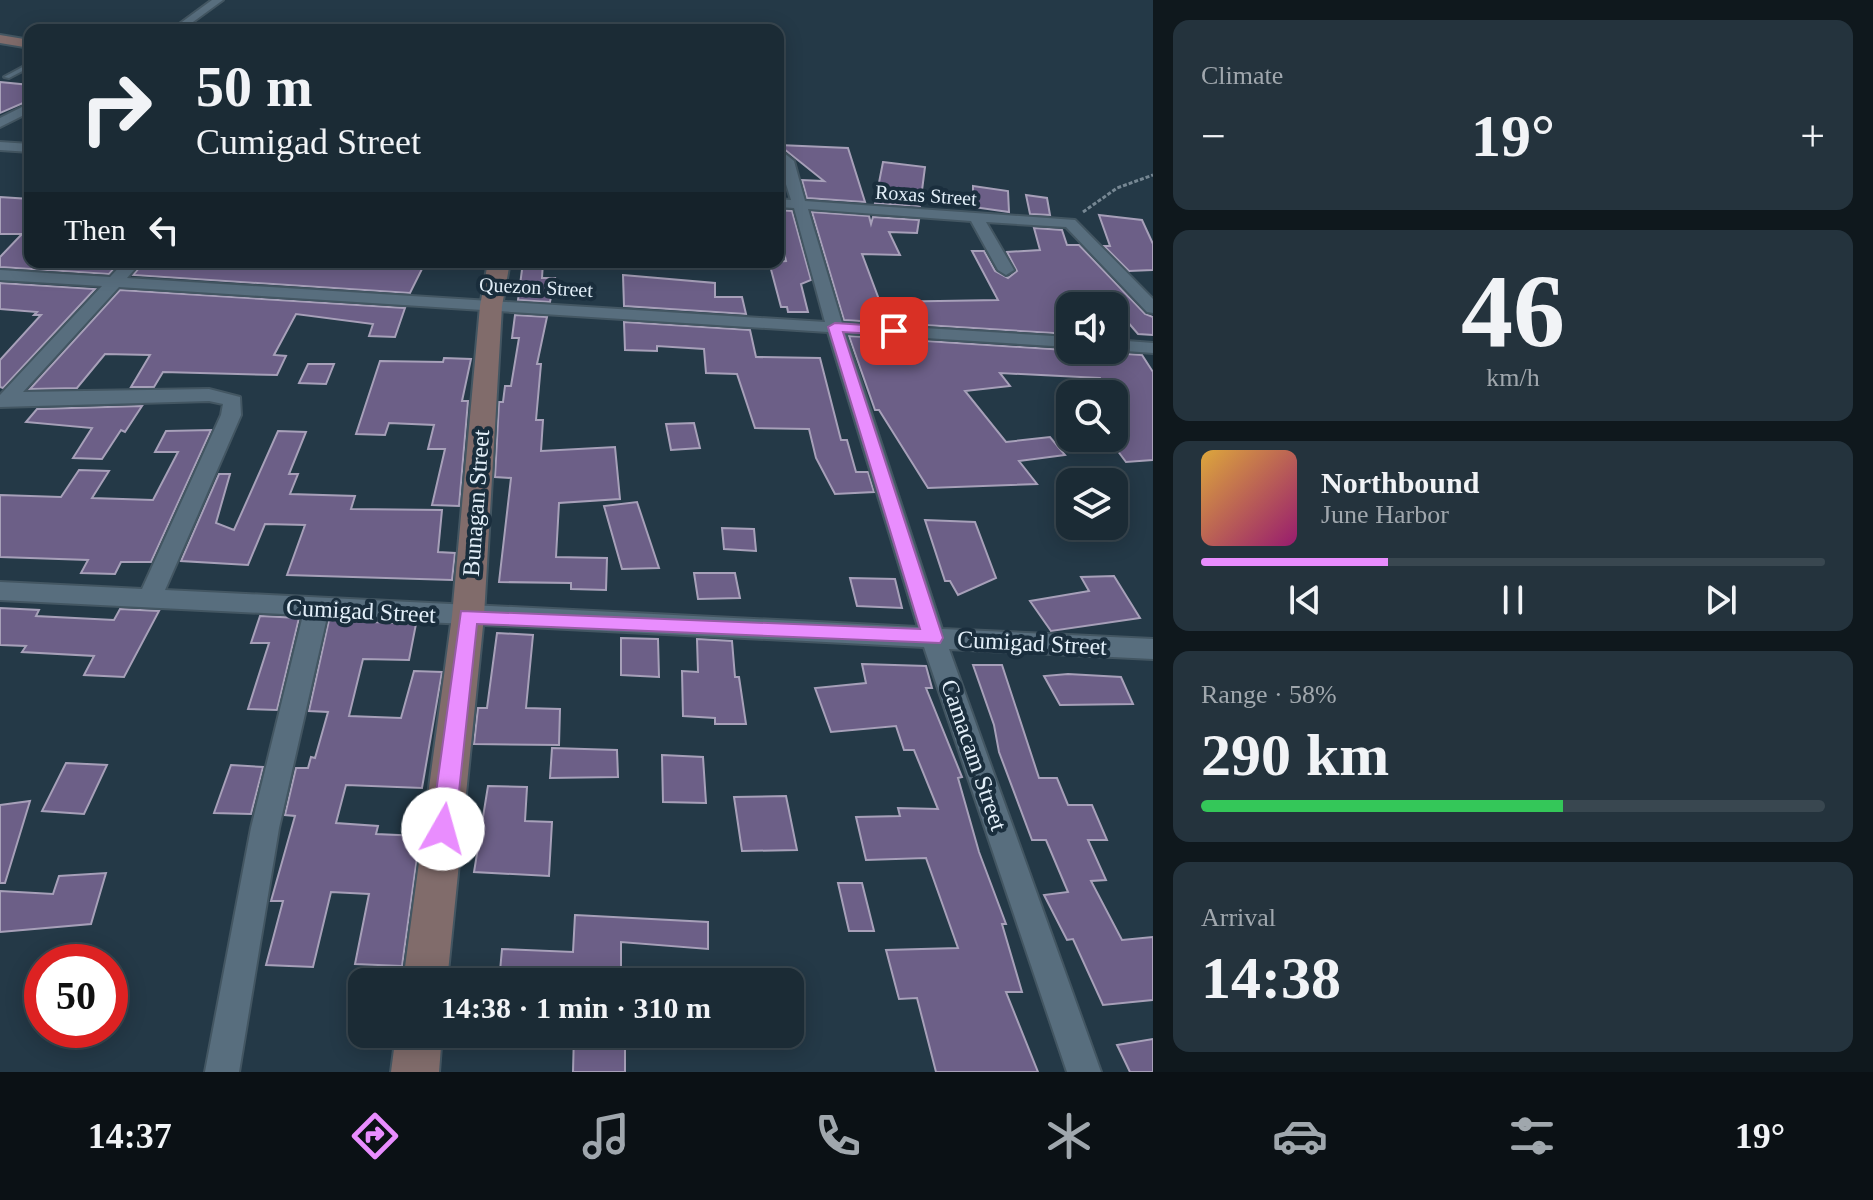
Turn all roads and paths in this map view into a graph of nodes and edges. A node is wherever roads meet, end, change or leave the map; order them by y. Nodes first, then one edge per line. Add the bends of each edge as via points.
1 (218, 0) edge
2 (184, 24) edge
3 (0, 39) edge
4 (24, 43) edge
5 (24, 68) edge
6 (7, 77) dead end
7 (24, 110) edge
8 (0, 123) edge
9 (0, 146) edge
10 (24, 148) edge
11 (784, 165) edge
12 (1153, 175) edge
13 (789, 204) edge
14 (977, 219) junction
15 (1070, 223) junction
16 (128, 268) edge
17 (498, 268) edge
18 (1006, 270) dead end
19 (0, 275) edge
20 (115, 283) junction
21 (491, 306) junction
22 (1153, 308) edge
23 (835, 327) junction
24 (1056, 341) edge
25 (1128, 346) edge
26 (1153, 348) edge
27 (4, 402) edge
28 (0, 591) edge
29 (149, 600) junction
30 (317, 608) junction
31 (468, 616) junction
32 (933, 638) junction
33 (1153, 649) edge
34 (427, 968) edge
35 (418, 1048) edge
36 (222, 1072) edge
37 (415, 1072) edge
38 (1084, 1072) edge

1 - 2 street
3 - 4 main road
5 - 6 lane
7 - 8 street
9 - 10 street
11 - 13 street, Camacam Street
12 - 15 path via 1117,188
13 - 14 street, Roxas Street
13 - 23 street, Camacam Street
14 - 15 street, Roxas Street
14 - 18 street
15 - 22 street
16 - 20 street
17 - 21 main road, Bunagan Street
19 - 20 street, Quezon Street
20 - 21 street, Quezon Street
20 - 27 street
21 - 23 street, Quezon Street
21 - 31 main road, Bunagan Street
23 - 24 street, Quezon Street
23 - 32 street, Camacam Street
25 - 26 street
27 - 29 street via 209,395 233,401
28 - 29 street, Cumigad Street
29 - 30 street, Cumigad Street
30 - 31 street, Cumigad Street
30 - 36 street via 265,828
31 - 32 street, Cumigad Street
31 - 34 main road, Bunagan Street
32 - 33 street, Cumigad Street
32 - 38 street, Camacam Street
35 - 37 main road

